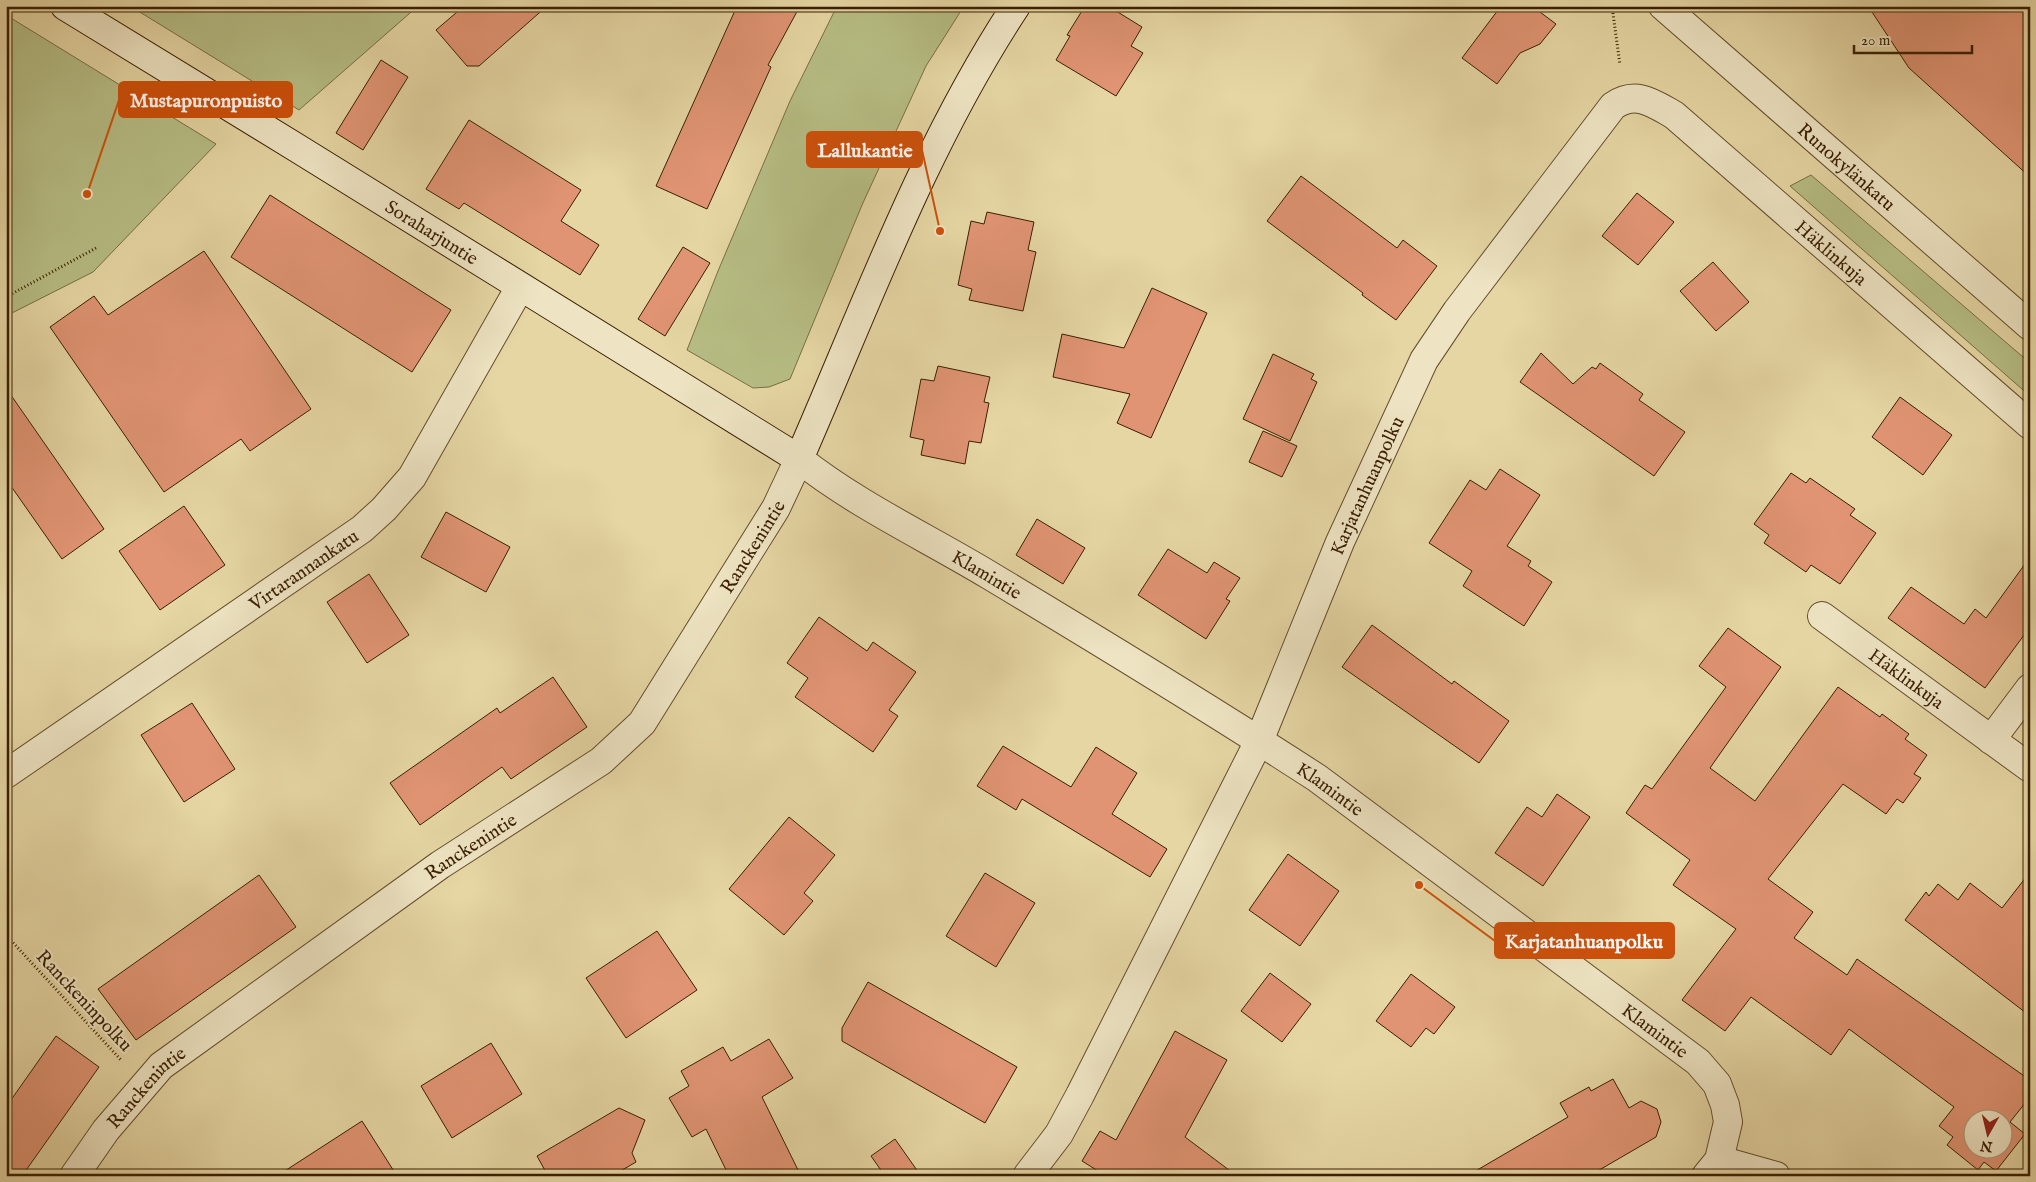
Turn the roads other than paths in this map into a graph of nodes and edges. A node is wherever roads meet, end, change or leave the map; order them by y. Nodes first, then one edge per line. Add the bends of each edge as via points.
1 (65, 6) edge
2 (1016, 6) edge
3 (1663, 6) edge
4 (1624, 98) joint
5 (520, 287) junction
6 (2030, 326) edge
7 (2030, 425) edge
8 (799, 459) junction
9 (1822, 616) dead end
10 (2030, 688) edge
11 (1991, 740) junction
12 (1259, 741) junction
13 (2030, 768) edge
14 (6, 774) edge
15 (1713, 1168) edge
16 (1038, 1172) edge
17 (74, 1176) edge
18 (1776, 1176) edge

1 - 5 street, Soraharjuntie
2 - 8 street, Ranckenintie via 988,48 935,146
3 - 6 street, Runokylänkatu
4 - 7 street, Häklinkuja via 1646,100 1674,115
4 - 12 street, Karjatanhuanpolku via 1613,106 1457,311 1424,360 1340,542
5 - 8 street, Soraharjuntie
5 - 14 street, Virtarannankatu via 412,477 384,509 362,529
8 - 12 street, Klamintie via 840,489 988,574
8 - 17 street, Ranckenintie via 776,508 642,723 601,761 440,865 161,1066 106,1130
9 - 11 street, Häklinkuja
10 - 11 street
11 - 13 street, Häklinkuja
12 - 15 street, Klamintie via 1317,778 1698,1062 1717,1084 1728,1122
12 - 16 street, Karjatanhuanpolku
15 - 18 street, Klamintie

